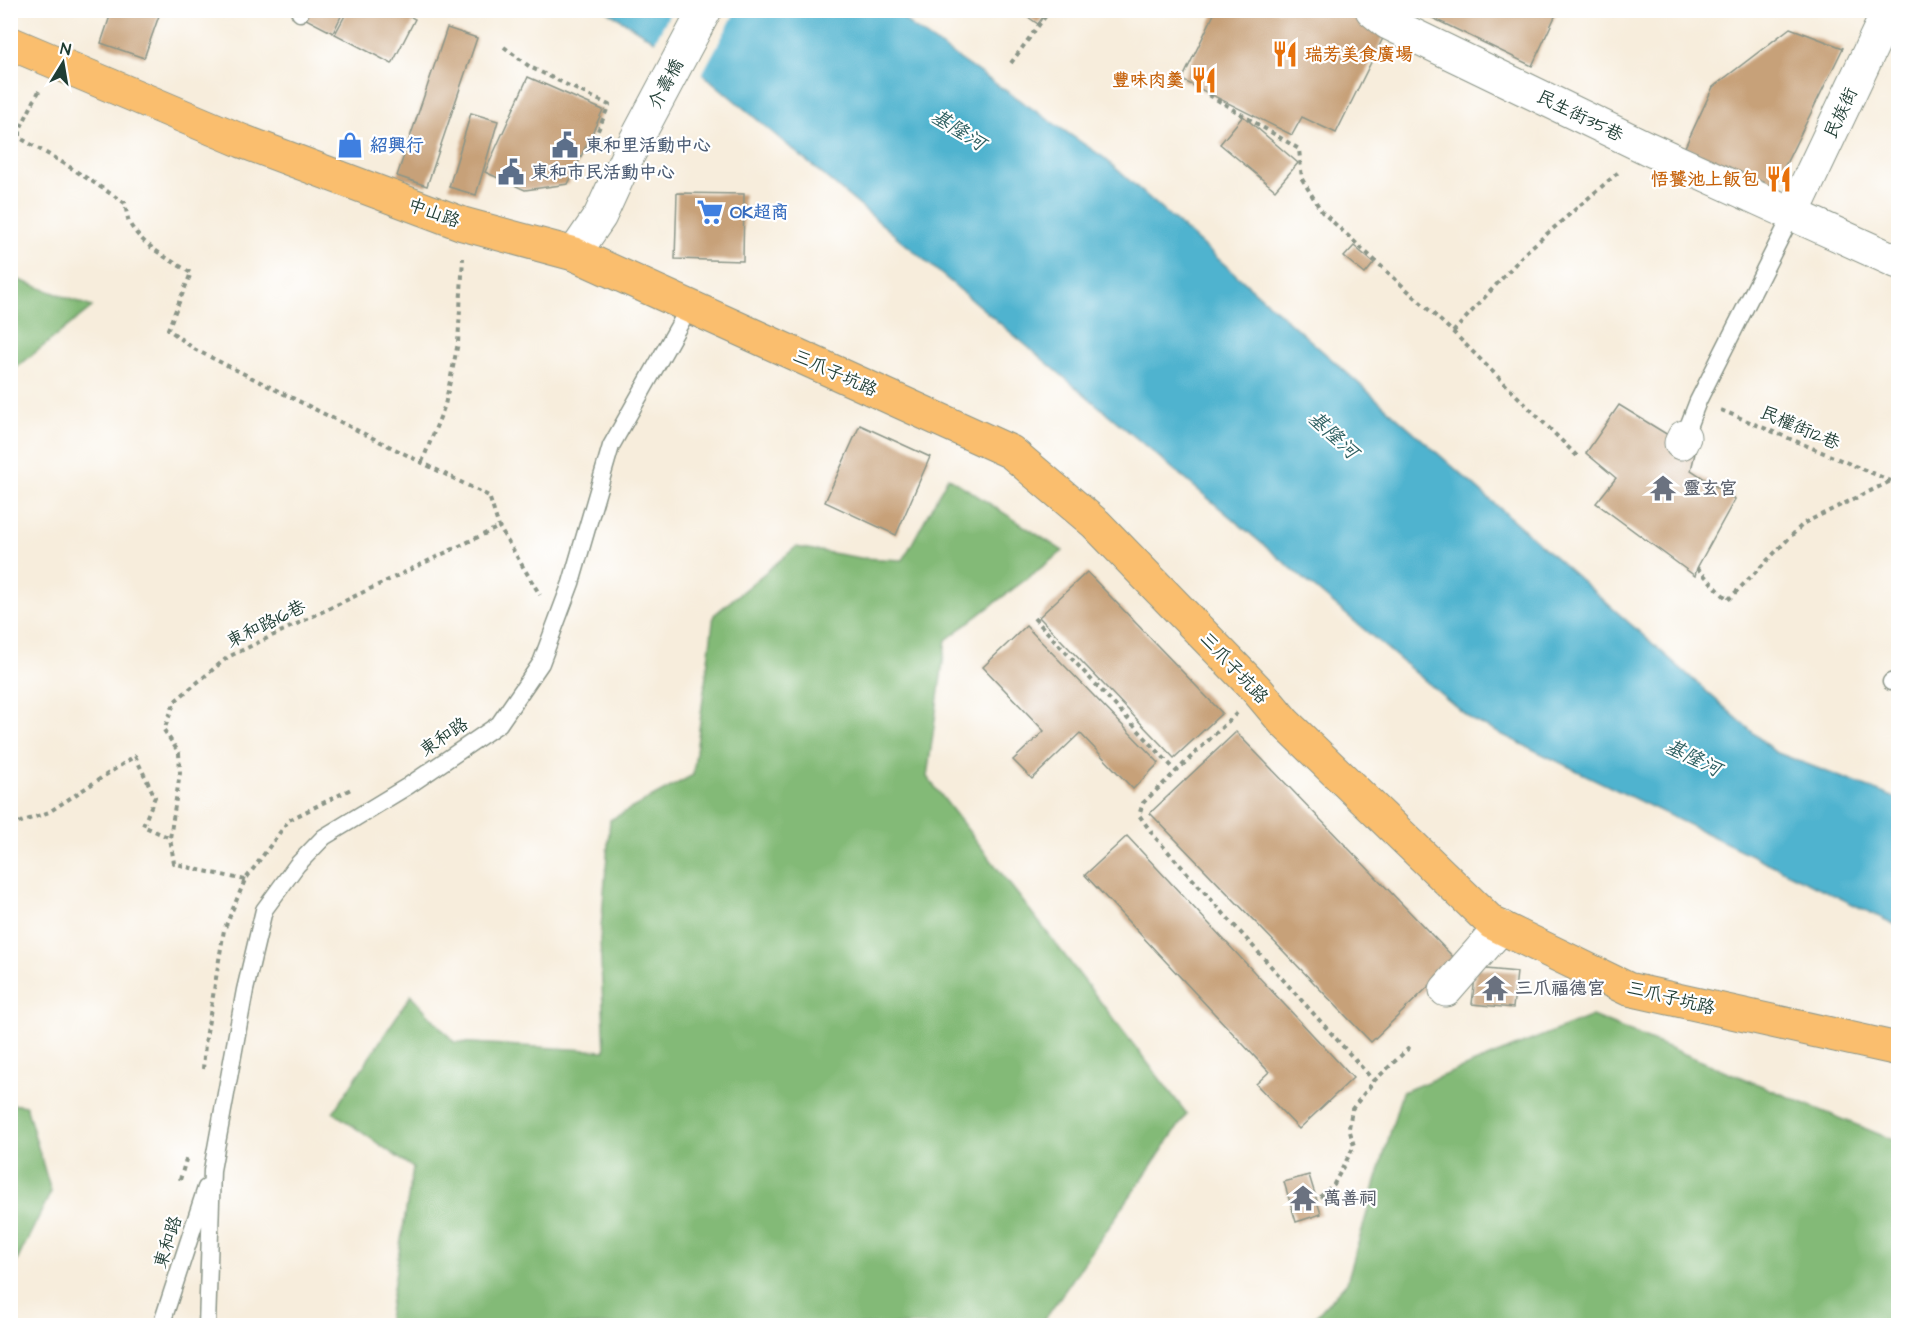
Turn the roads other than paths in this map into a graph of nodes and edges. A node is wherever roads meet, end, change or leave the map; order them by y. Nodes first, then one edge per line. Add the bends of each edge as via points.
1 (705, 10) edge
2 (1372, 10) edge
3 (1889, 10) edge
4 (10, 43) edge
5 (1792, 215) junction
6 (574, 254) junction
7 (1899, 262) edge
8 (690, 306) junction
9 (1682, 440) dead end
10 (1502, 927) junction
11 (1446, 990) dead end
12 (1899, 1049) edge
13 (212, 1170) junction
14 (160, 1326) edge
15 (207, 1326) edge

1 - 6 street, 介壽橋 via 600,216
2 - 5 street, 民生街35巷 via 1388,23
3 - 5 street, 民族街
4 - 6 main road, 中山路 via 242,141 463,224
5 - 7 street, 民生街35巷
5 - 9 lane
6 - 8 main road, 三爪子坑路
8 - 10 main road, 三爪子坑路 via 1011,452 1096,524 1284,722 1492,923
8 - 13 lane, 東和路 via 611,446 570,584 541,663 499,724 324,837 297,865 264,910
10 - 11 street
10 - 12 main road, 三爪子坑路 via 1628,989
13 - 14 lane, 東和路
13 - 15 lane, 東和路

